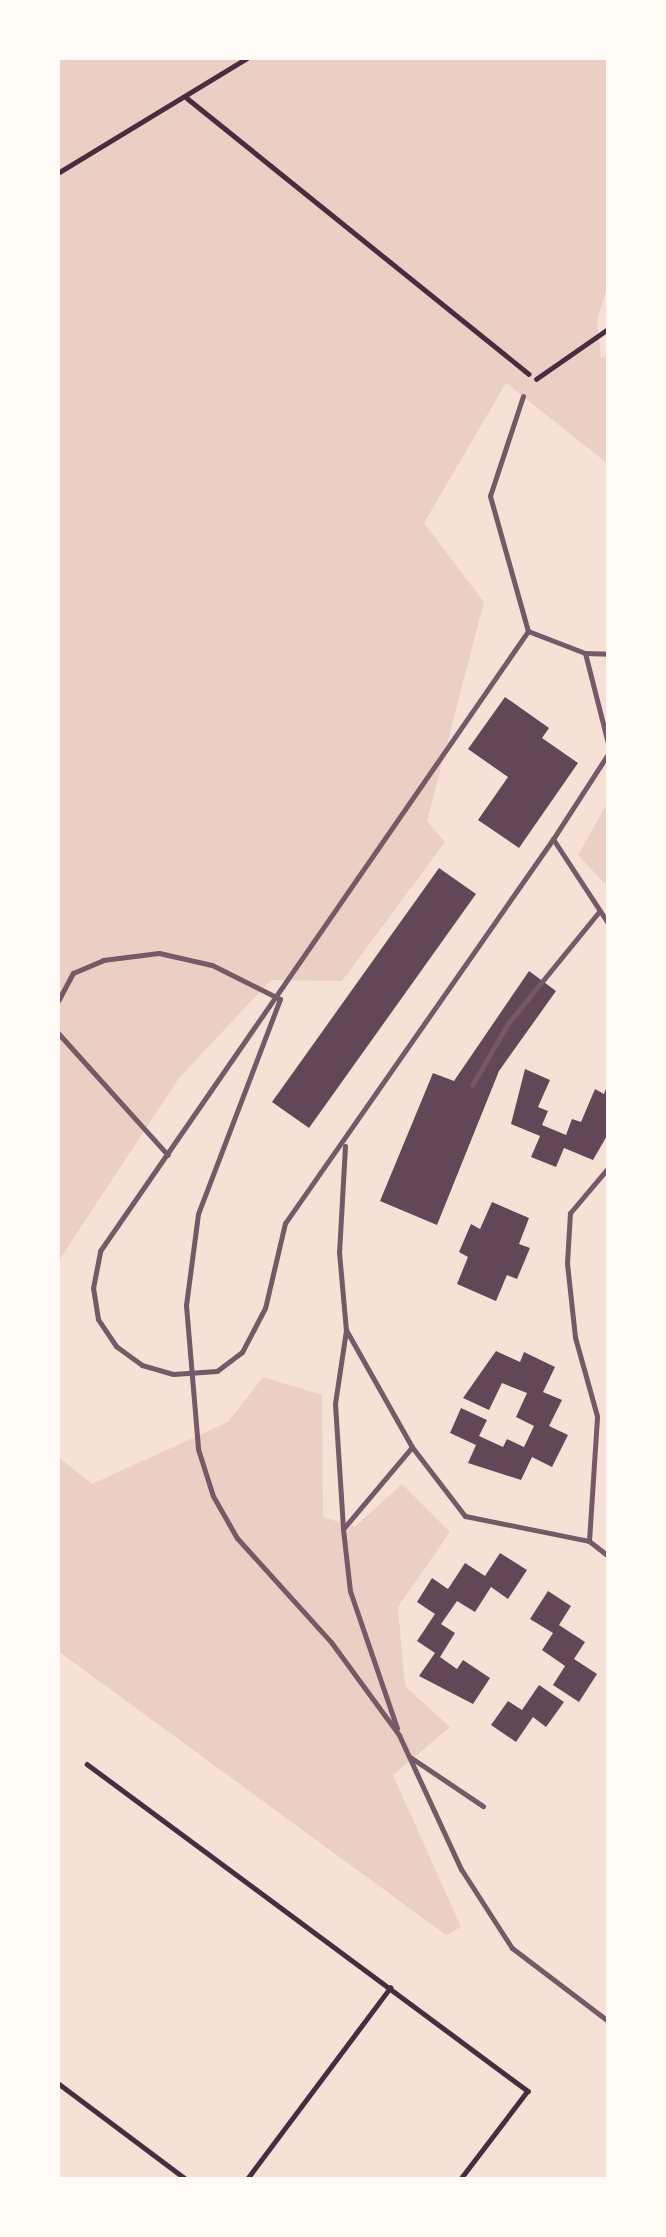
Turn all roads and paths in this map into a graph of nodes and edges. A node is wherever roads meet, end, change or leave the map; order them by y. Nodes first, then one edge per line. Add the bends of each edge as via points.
1 (247, 58) edge
2 (187, 98) junction
3 (58, 173) edge
4 (608, 329) edge
5 (523, 396) dead end
6 (528, 631) junction
7 (585, 653) junction
8 (608, 654) edge
9 (608, 743) edge
10 (608, 754) edge
11 (553, 839) junction
12 (598, 914) junction
13 (608, 922) edge
14 (280, 999) junction
15 (58, 1001) edge
16 (58, 1033) edge
17 (472, 1086) dead end
18 (345, 1145) junction
19 (168, 1155) junction
20 (608, 1168) edge
21 (346, 1330) junction
22 (412, 1447) junction
23 (343, 1529) junction
24 (589, 1541) junction
25 (608, 1556) edge
26 (399, 1735) junction
27 (410, 1757) junction
28 (88, 1764) dead end
29 (483, 1806) dead end
30 (390, 1988) junction
31 (608, 2021) edge
32 (58, 2083) edge
33 (186, 2179) edge
34 (247, 2179) edge
35 (461, 2179) edge

1 - 2 path
2 - 3 path
2 - 4 path via 538,381
5 - 6 lane via 490,496
6 - 7 lane
6 - 14 lane
7 - 8 lane
7 - 9 lane
10 - 11 lane
11 - 12 lane
11 - 18 lane
12 - 13 lane
12 - 17 lane via 509,1022
14 - 15 lane via 212,965 159,953 103,960 73,973
14 - 19 lane
14 - 26 lane via 198,1214 186,1305 198,1449 213,1496 237,1538 331,1642
16 - 19 lane
18 - 19 lane via 285,1223 265,1308 242,1352 217,1371 173,1374 142,1365 116,1346 98,1319 93,1288 100,1251
18 - 21 lane via 339,1252
20 - 24 lane via 570,1213 567,1263 575,1337 597,1416
21 - 22 lane
21 - 23 lane via 335,1404
22 - 23 lane
22 - 24 lane via 465,1516
23 - 26 lane via 349,1591
24 - 25 lane
26 - 27 lane
27 - 29 lane
27 - 31 lane via 461,1870 512,1948
28 - 30 path
30 - 34 path
30 - 35 path via 528,2091
32 - 33 path

